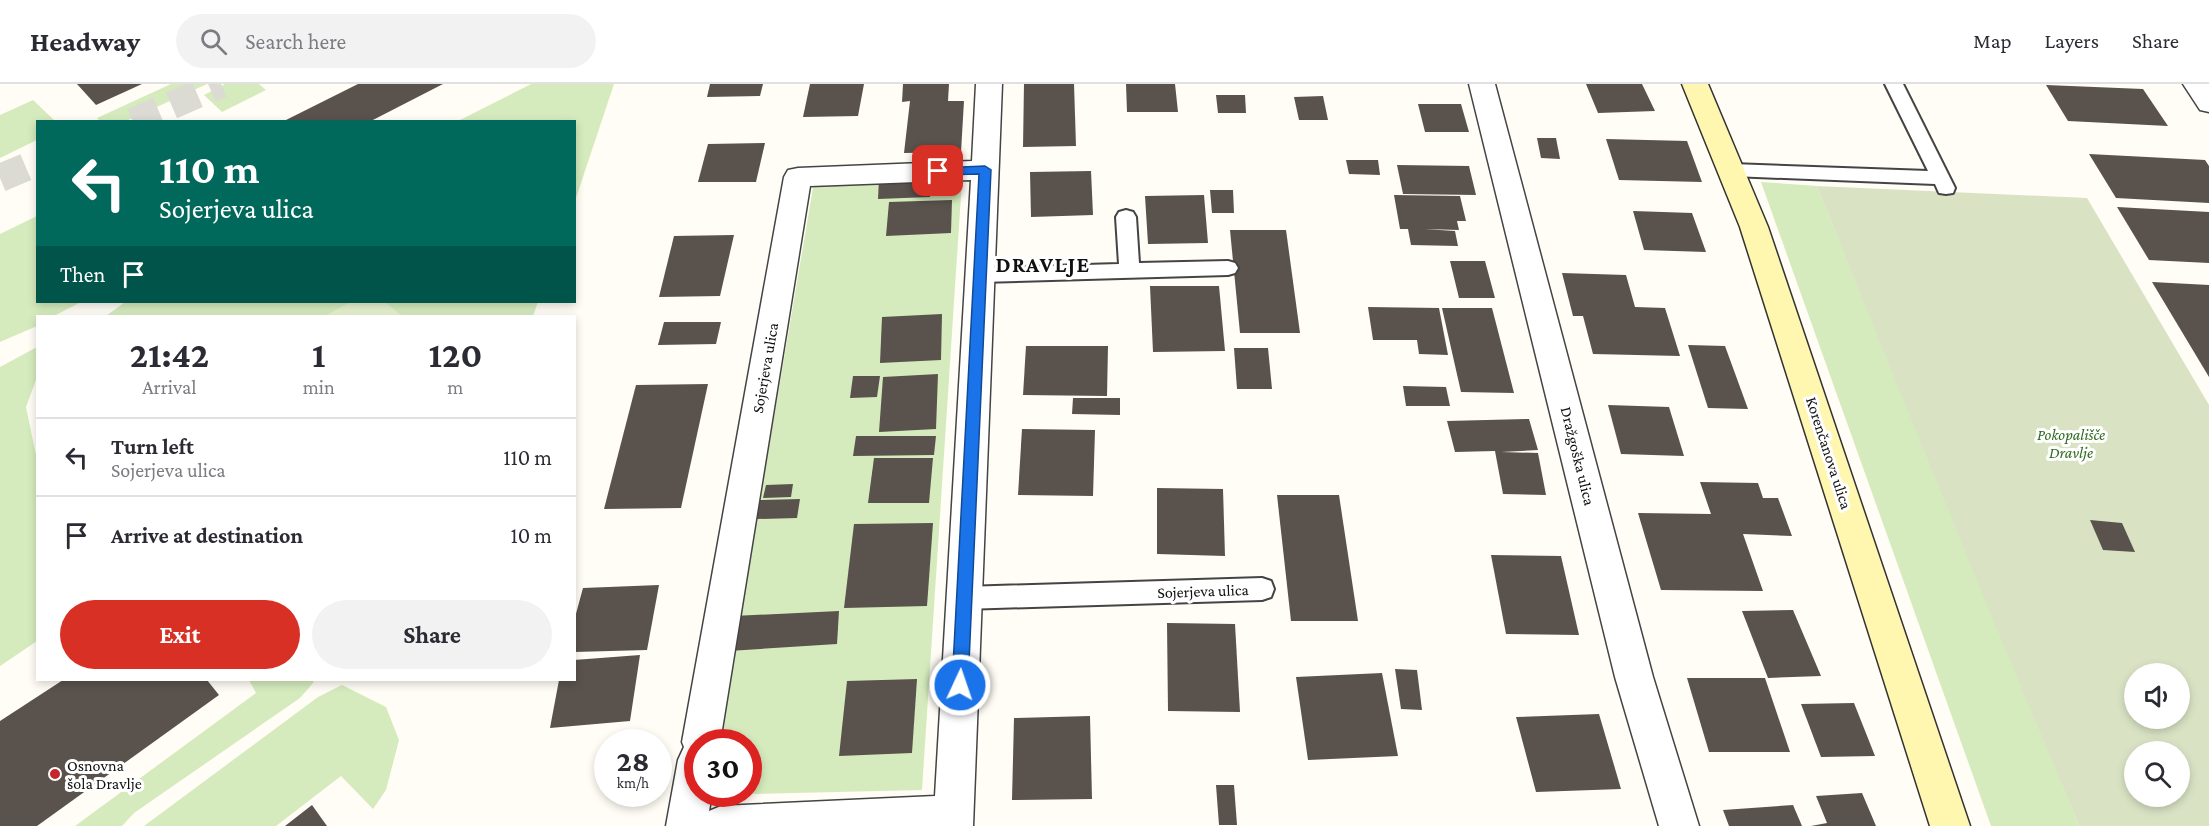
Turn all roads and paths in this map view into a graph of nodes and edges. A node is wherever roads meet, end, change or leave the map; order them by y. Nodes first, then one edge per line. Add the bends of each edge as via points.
1 (989, 84) edge
2 (1482, 84) edge
3 (1695, 84) edge
4 (1894, 84) edge
5 (2196, 84) edge
6 (2209, 104) edge
7 (985, 170) junction
8 (1732, 170) junction
9 (1126, 217) dead end
10 (1228, 268) dead end
11 (1129, 270) junction
12 (980, 275) junction
13 (1262, 589) dead end
14 (964, 598) junction
15 (702, 729) edge
16 (689, 807) edge
17 (953, 821) edge
18 (686, 826) edge
19 (721, 826) edge
20 (1679, 826) edge
21 (1950, 826) edge

1 - 7 street
2 - 20 street, Dražgoška ulica via 1634,677
3 - 8 street, Korenčanova ulica
4 - 8 lane via 1943,183
5 - 6 street
7 - 12 street
7 - 15 street, Sojerjeva ulica via 798,177
8 - 21 street, Korenčanova ulica
9 - 11 lane
10 - 11 lane
11 - 12 lane
12 - 14 street
13 - 14 lane, Sojerjeva ulica
14 - 17 street
16 - 18 street
17 - 19 street

